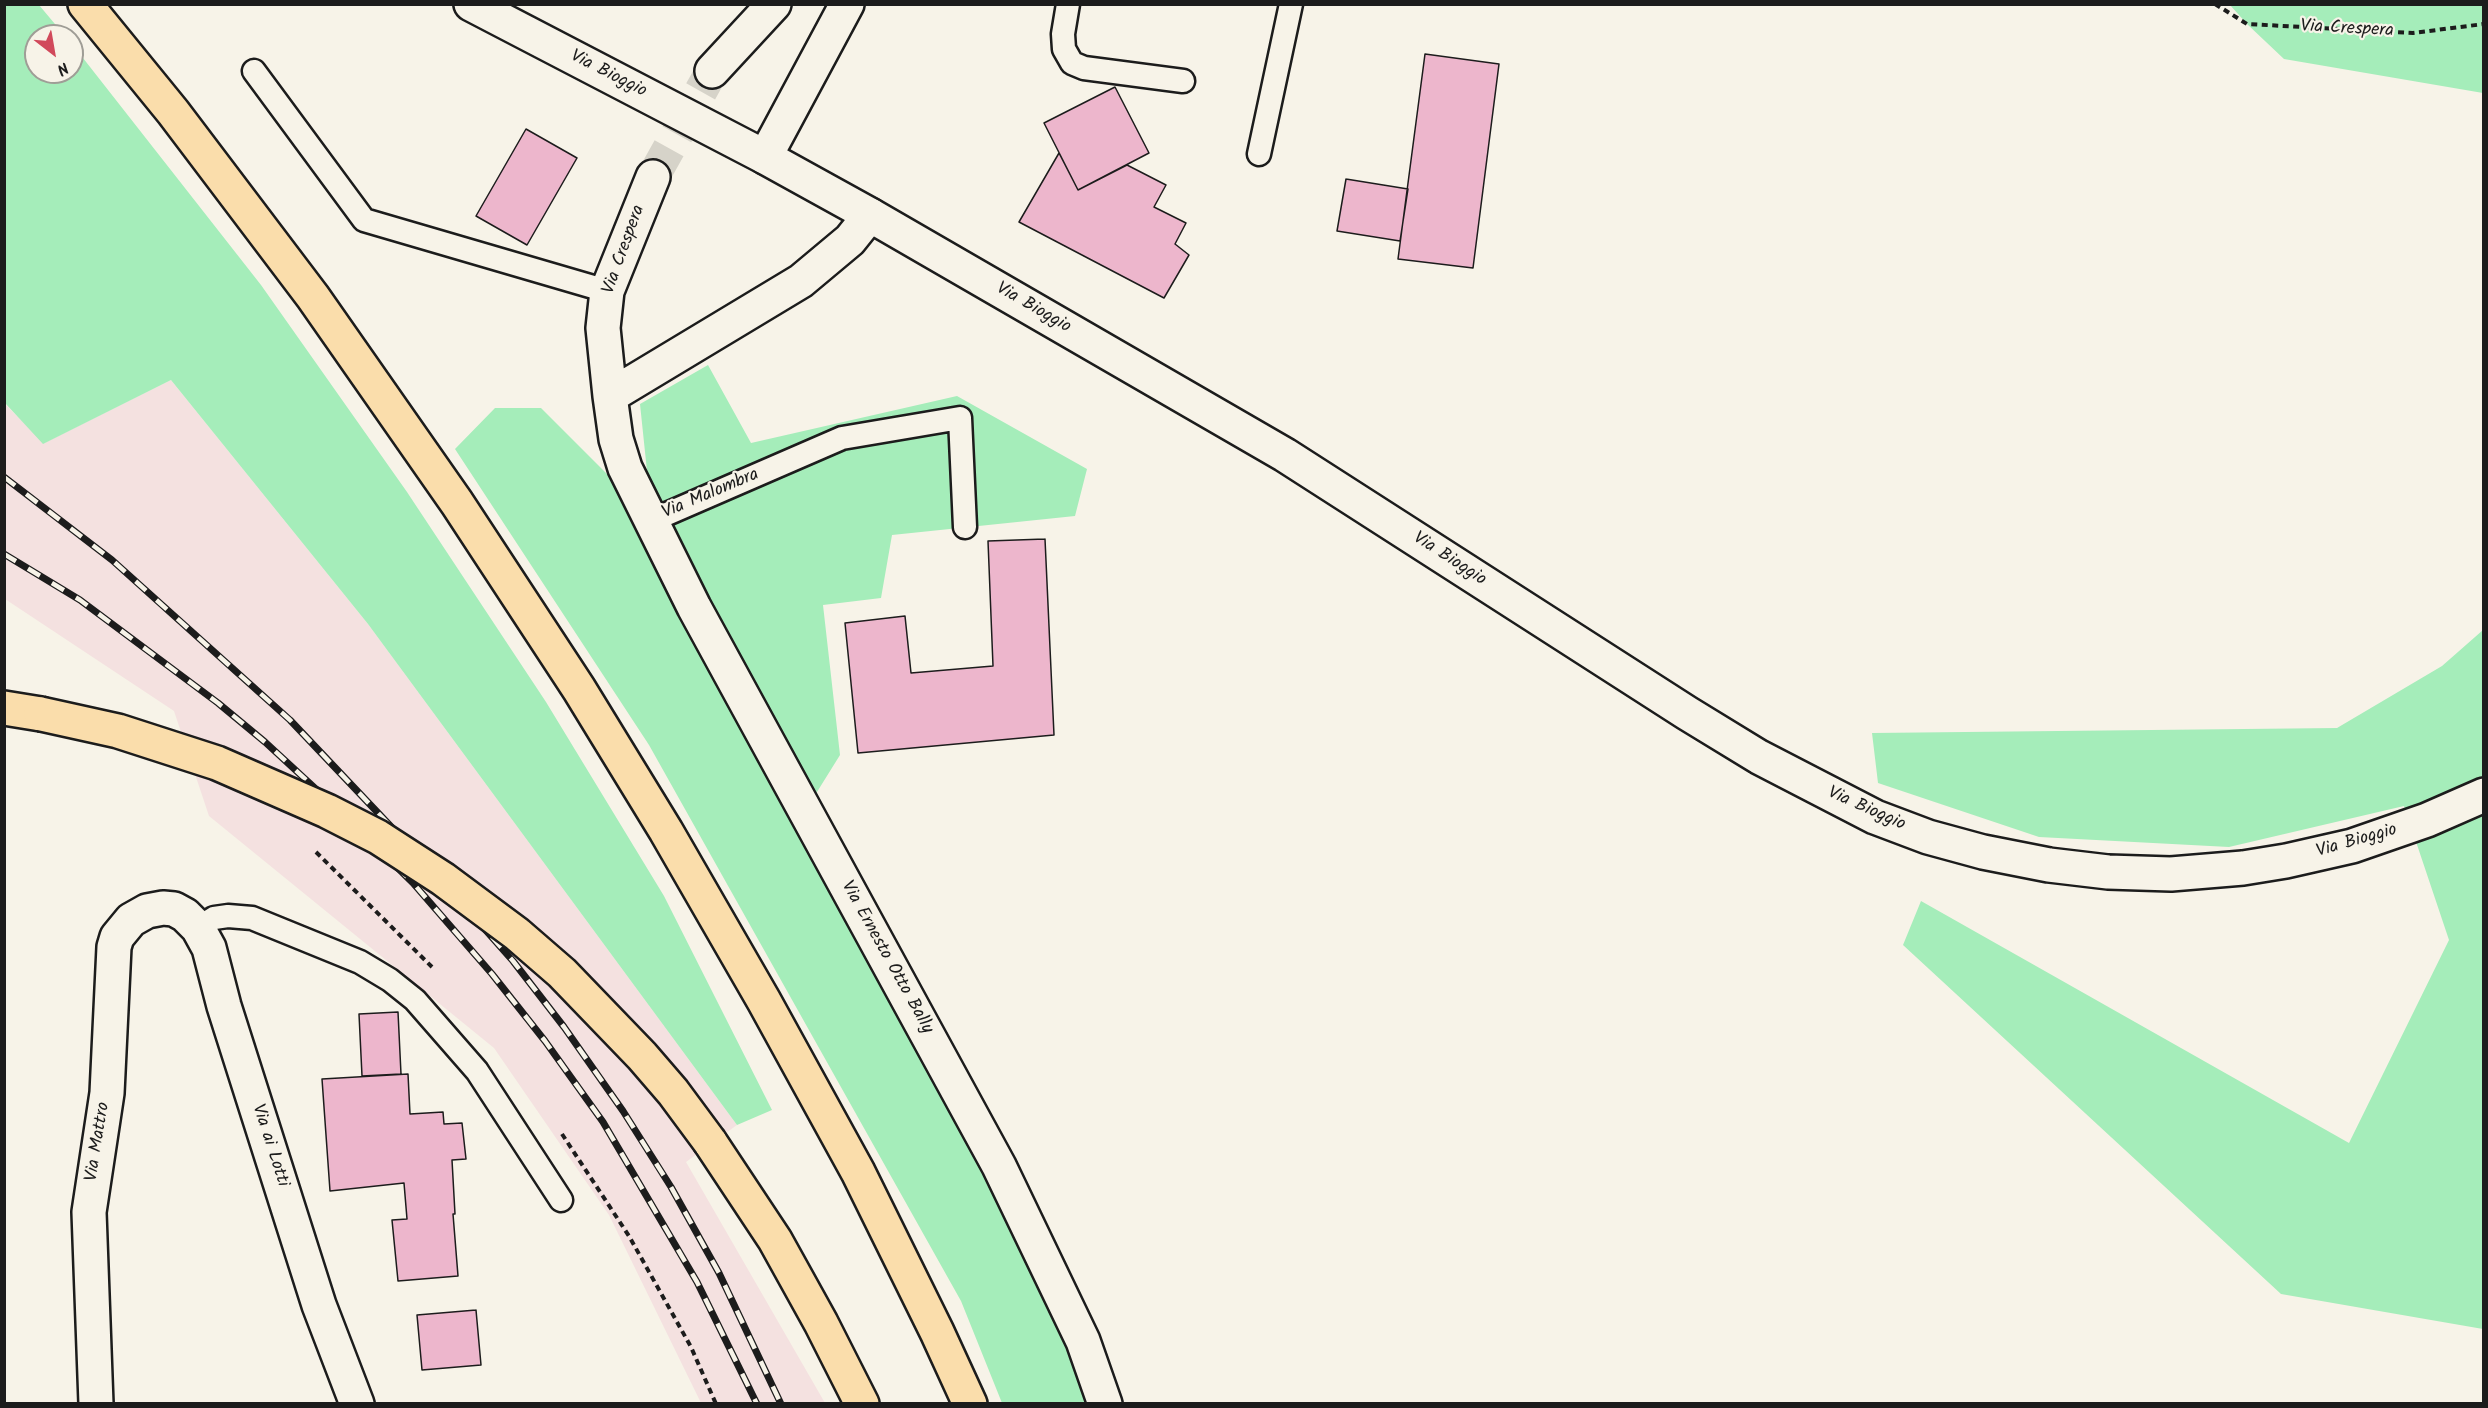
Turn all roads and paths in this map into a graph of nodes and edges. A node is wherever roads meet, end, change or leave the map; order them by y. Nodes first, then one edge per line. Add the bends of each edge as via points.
1 (85, 4) edge
2 (471, 4) edge
3 (774, 4) edge
4 (848, 4) edge
5 (1068, 4) edge
6 (1290, 4) edge
7 (2216, 4) edge
8 (2484, 24) edge
9 (254, 71) dead end
10 (712, 71) tunnel mouth
11 (1183, 81) dead end
12 (1259, 154) dead end
13 (765, 157) junction
14 (653, 177) tunnel mouth
15 (870, 214) junction
16 (607, 291) junction
17 (610, 396) junction
18 (653, 520) junction
19 (965, 526) dead end
20 (4, 708) edge
21 (2484, 795) edge
22 (163, 908) joint
23 (198, 928) junction
24 (561, 1200) dead end
25 (96, 1404) edge
26 (357, 1404) edge
27 (862, 1404) edge
28 (970, 1404) edge
29 (1105, 1404) edge

1 - 28 highway via 313,297 457,503 579,689 770,1011 858,1172
2 - 13 street, Via Bioggio
3 - 10 street
4 - 13 street
5 - 11 lane via 1063,41 1072,63 1084,68
6 - 12 lane
7 - 8 path, Via Crespera via 2247,24 2413,33
9 - 16 lane via 364,220
13 - 15 street, Via Bioggio
14 - 16 street, Via Crespera
15 - 17 street via 850,240 801,281
15 - 21 street, Via Bioggio via 1286,455 1760,757 1875,817 1928,837 2049,865 2171,874 2244,868 2352,846
16 - 17 street, Via Crespera via 603,328
17 - 18 street, Via Malombra via 625,468
18 - 19 lane, Via Malombra via 842,438 960,418
18 - 29 street, Via Ernesto Otto Bally via 694,607 999,1166 1083,1341
20 - 27 highway, bridge via 118,731 217,763 327,811 378,837 443,879 517,934 562,973 642,1056 710,1142 775,1240
22 - 23 street, Via ai Lotti via 185,915
22 - 25 street, Via Mattro via 131,920 114,947 107,1093 89,1212
23 - 24 lane via 214,918 252,918 351,958 390,980 415,1000 477,1071
23 - 26 street, Via ai Lotti via 208,948 319,1305

